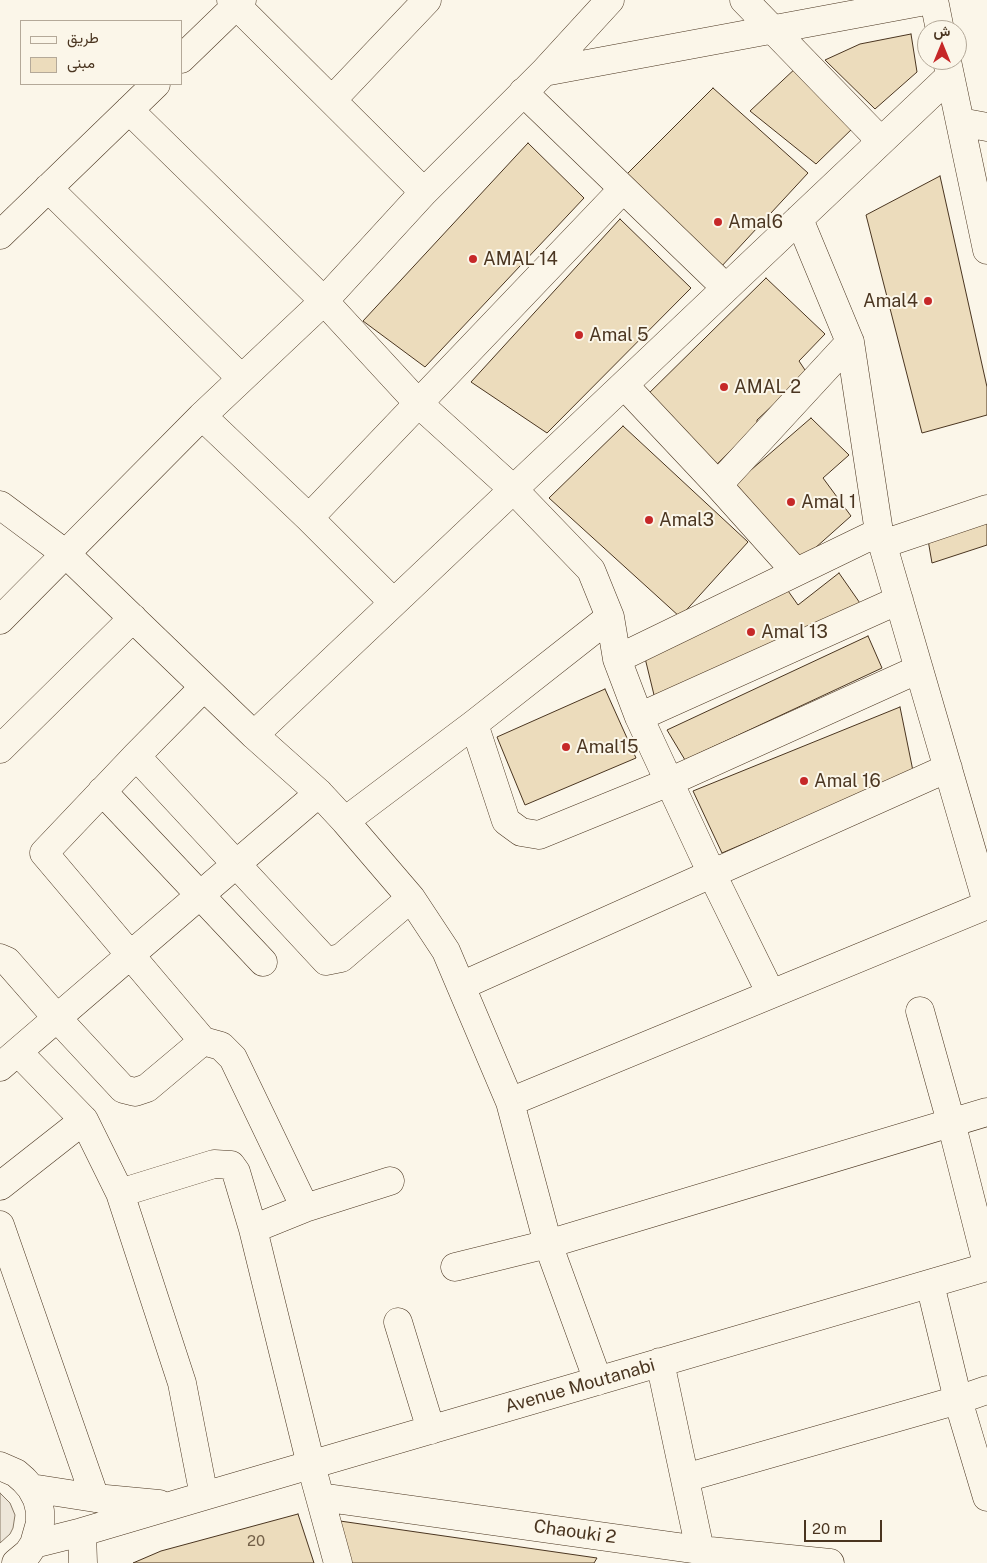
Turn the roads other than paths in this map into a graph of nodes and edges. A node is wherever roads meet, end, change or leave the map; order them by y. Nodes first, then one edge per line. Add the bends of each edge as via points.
1 (427, 0) edge
2 (610, 0) edge
3 (932, 0) edge
4 (237, 2) edge
5 (761, 10) edge
6 (937, 20) edge
7 (182, 58) edge
8 (946, 70) edge
9 (948, 70) edge
10 (544, 72) junction
11 (155, 85) edge
12 (523, 92) junction
13 (332, 100) junction
14 (129, 110) junction
15 (960, 122) junction
16 (987, 127) edge
17 (881, 141) junction
18 (48, 188) junction
19 (623, 189) junction
20 (424, 192) junction
21 (799, 219) junction
22 (0, 235) edge
23 (987, 250) edge
24 (726, 288) junction
25 (324, 301) junction
26 (850, 342) junction
27 (241, 378) junction
28 (624, 384) junction
29 (418, 403) junction
30 (202, 416) junction
31 (718, 485) junction
32 (513, 489) junction
33 (0, 505) edge
34 (987, 508) edge
35 (309, 518) junction
36 (881, 538) junction
37 (66, 554) junction
38 (796, 572) junction
39 (899, 600) junction
40 (394, 602) junction
41 (610, 617) junction
42 (133, 618) junction
43 (0, 620) edge
44 (617, 659) junction
45 (919, 669) junction
46 (204, 687) junction
47 (639, 717) junction
48 (474, 724) junction
49 (254, 735) junction
50 (0, 749) edge
51 (136, 756) junction
52 (948, 768) junction
53 (669, 782) junction
54 (102, 791) junction
55 (319, 793) junction
56 (345, 821) junction
57 (236, 864) junction
58 (712, 874) junction
59 (200, 895) junction
60 (411, 898) junction
61 (987, 904) edge
62 (131, 955) junction
63 (0, 958) edge
64 (263, 962) dead end
65 (461, 986) junction
66 (771, 994) junction
67 (920, 1011) dead end
68 (58, 1018) junction
69 (203, 1041) junction
70 (9, 1060) edge
71 (510, 1102) junction
72 (987, 1112) edge
73 (84, 1120) junction
74 (952, 1122) junction
75 (390, 1181) dead end
76 (0, 1186) edge
77 (120, 1193) junction
78 (306, 1208) junction
79 (0, 1225) edge
80 (253, 1229) junction
81 (548, 1244) junction
82 (455, 1266) dead end
83 (987, 1266) edge
84 (930, 1284) junction
85 (398, 1322) dead end
86 (660, 1362) junction
87 (598, 1381) junction
88 (987, 1390) edge
89 (958, 1400) junction
90 (431, 1430) junction
91 (311, 1465) junction
92 (0, 1466) edge
93 (685, 1478) junction
94 (31, 1488) junction
95 (204, 1496) junction
96 (320, 1497) junction
97 (987, 1497) edge
98 (96, 1498) junction
99 (173, 1505) junction
100 (82, 1532) junction
101 (700, 1550) junction
102 (30, 1554) edge
103 (670, 1554) edge
104 (83, 1563) edge
105 (338, 1563) edge
106 (830, 1563) edge

1 - 13 street
2 - 10 street
3 - 5 street
3 - 6 street
4 - 7 street
4 - 13 street
5 - 10 street
5 - 17 street
8 - 17 street
9 - 15 street
10 - 12 street
11 - 14 street
12 - 19 street
12 - 20 street
13 - 20 street
14 - 18 street
14 - 25 street
15 - 16 street
15 - 23 street
17 - 21 street
18 - 22 street
18 - 27 street
19 - 24 street
19 - 29 street
20 - 25 street
21 - 24 street
21 - 26 street
24 - 28 street
25 - 27 street
25 - 29 street
26 - 31 street
26 - 36 street
27 - 30 street
28 - 31 street
28 - 32 street
29 - 32 street
29 - 35 street
30 - 35 street
30 - 37 street
31 - 38 street
32 - 40 street
32 - 41 street via 591,570
33 - 37 street
34 - 36 street
35 - 40 street
36 - 38 street
36 - 39 street
37 - 42 street
37 - 43 street
38 - 44 street
39 - 45 street
39 - 47 street
40 - 49 street
41 - 44 street
41 - 48 street
42 - 46 street
42 - 50 street
44 - 47 street
45 - 52 street
45 - 53 street
46 - 49 street
46 - 51 street
47 - 53 street
48 - 53 street via 506,821 520,832 539,835
48 - 56 street
49 - 55 street
51 - 54 street
51 - 57 street
52 - 58 street
52 - 61 street
53 - 58 street
54 - 59 street
54 - 62 street via 44,853
55 - 56 street
55 - 57 street
56 - 60 street
57 - 59 street
57 - 60 street via 326,961 341,958
58 - 65 street
58 - 66 street
59 - 62 street
59 - 64 street
60 - 65 street via 446,951
61 - 66 street
62 - 68 street
62 - 69 street
63 - 68 street via 8,961
65 - 71 street
66 - 71 street
67 - 74 street
68 - 69 street via 123,1089 135,1092 147,1088
68 - 70 street
69 - 78 street via 222,1046 233,1058
70 - 73 street
71 - 81 street
72 - 74 street
73 - 76 street
73 - 77 street
74 - 81 street
74 - 83 street
75 - 78 street
77 - 80 street via 214,1164 231,1166 236,1172
77 - 95 street via 182,1382
78 - 80 street
79 - 98 street
80 - 91 street
81 - 82 street
81 - 87 street
83 - 84 street, Avenue Moutanabi
84 - 86 street, Avenue Moutanabi
84 - 89 street
85 - 90 street
86 - 87 street, Avenue Moutanabi
86 - 93 street
87 - 90 street, Avenue Moutanabi
88 - 89 street
89 - 93 street
89 - 97 street
90 - 91 street, Avenue Moutanabi
91 - 95 street, Avenue Moutanabi
91 - 96 street
92 - 94 street via 16,1473
93 - 101 street
94 - 98 street
94 - 102 street via 37,1499 40,1523
95 - 99 street, Avenue Moutanabi
96 - 103 street, Chaouki 2
96 - 105 street
98 - 99 street
99 - 100 street, Avenue Moutanabi
100 - 102 street, Avenue Moutanabi
100 - 104 street
101 - 103 street, Chaouki 2
101 - 106 street, Chaouki 2

